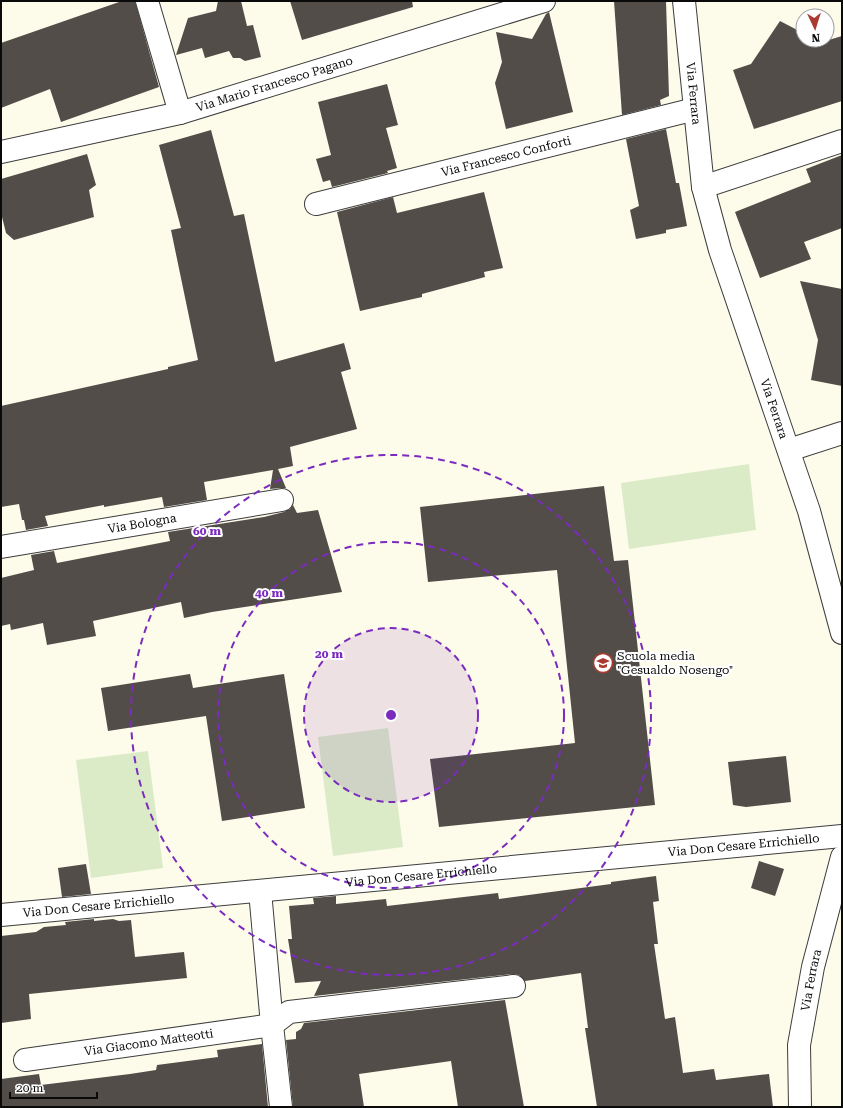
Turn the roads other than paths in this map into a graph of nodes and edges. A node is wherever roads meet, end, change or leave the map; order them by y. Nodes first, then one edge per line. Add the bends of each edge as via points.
1 (544, 1) edge
2 (684, 1) edge
3 (154, 3) edge
4 (695, 109) junction
5 (180, 113) junction
6 (842, 141) edge
7 (1, 152) edge
8 (703, 187) junction
9 (316, 204) dead end
10 (842, 433) edge
11 (789, 450) junction
12 (282, 500) dead end
13 (1, 548) edge
14 (842, 633) edge
15 (842, 836) edge
16 (842, 856) edge
17 (260, 890) junction
18 (1, 915) edge
19 (514, 986) dead end
20 (272, 1025) junction
21 (25, 1060) dead end
22 (281, 1107) edge
23 (800, 1107) edge

1 - 5 street, Via Mario Francesco Pagano
2 - 4 street, Via Ferrara
3 - 5 street
4 - 8 street, Via Ferrara
4 - 9 street, Via Francesco Conforti
5 - 7 street, Via Mario Francesco Pagano
6 - 8 street
8 - 11 street, Via Ferrara via 720,250
10 - 11 street
11 - 14 street, Via Ferrara via 809,511
12 - 13 street, Via Bologna
15 - 17 street, Via Don Cesare Errichiello
16 - 23 street, Via Ferrara via 813,967 799,1045
17 - 18 street, Via Don Cesare Errichiello
17 - 20 street
19 - 20 street, Via Giacomo Matteotti via 289,1012
20 - 21 street, Via Giacomo Matteotti
20 - 22 street

